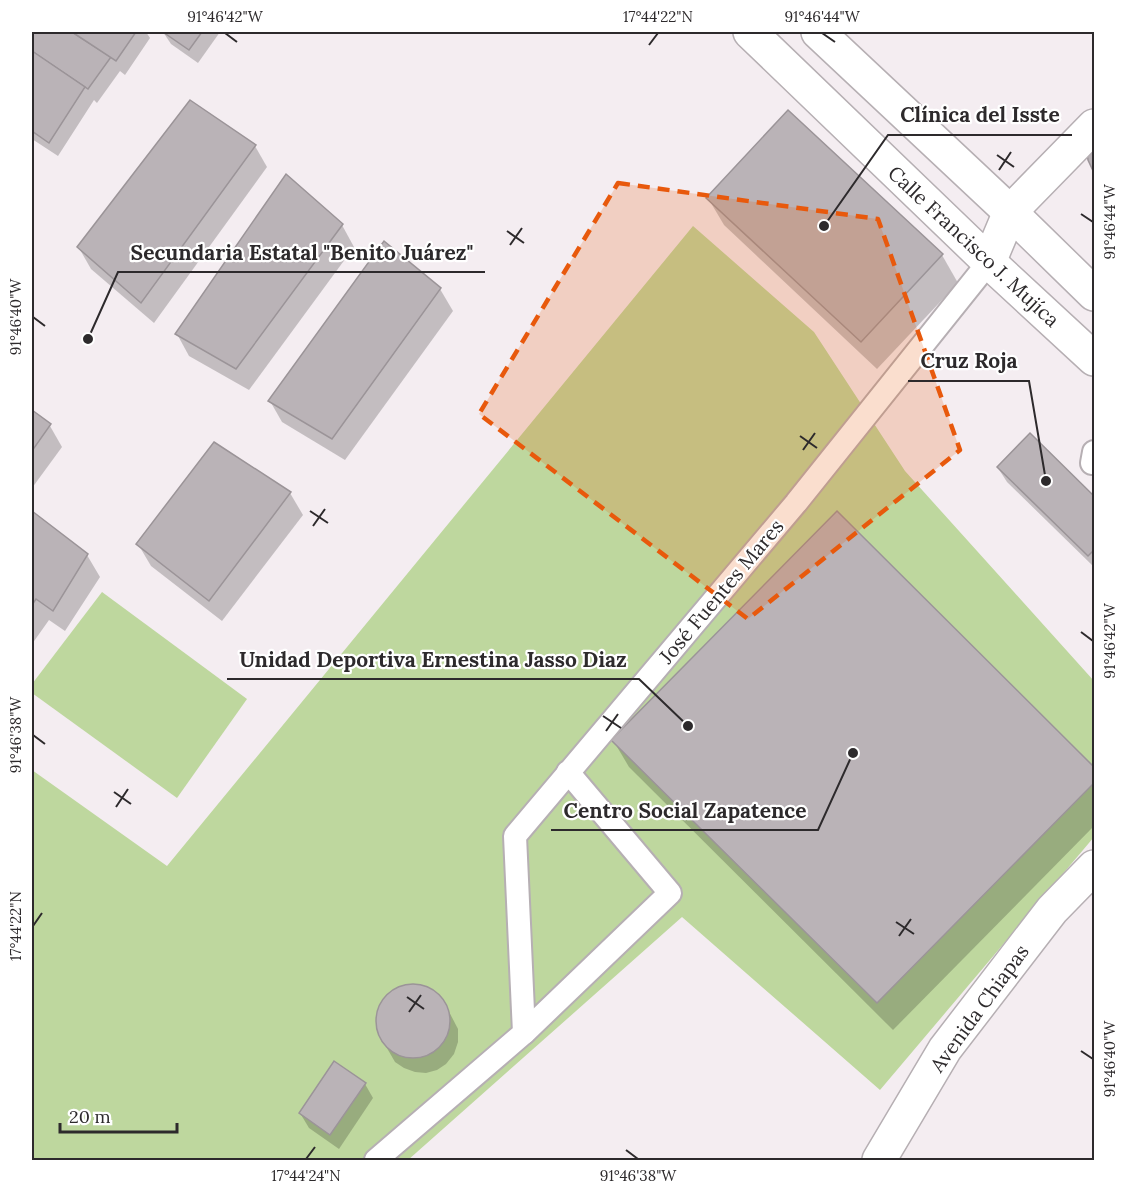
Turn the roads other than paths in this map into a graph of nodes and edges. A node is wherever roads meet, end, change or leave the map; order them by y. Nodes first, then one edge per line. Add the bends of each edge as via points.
1 (750, 32) edge
2 (822, 33) edge
3 (1095, 126) edge
4 (1010, 212) junction
5 (989, 262) junction
6 (1095, 294) edge
7 (1095, 359) edge
8 (568, 772) junction
9 (1095, 867) edge
10 (524, 1033) junction
11 (376, 1161) edge
12 (879, 1161) edge

1 - 5 street, Calle Francisco J. Mujíca
2 - 4 street
3 - 4 street
4 - 5 street
4 - 6 street
5 - 7 street, Calle Francisco J. Mujíca
5 - 8 lane, José Fuentes Mares via 796,503
8 - 10 lane, José Fuentes Mares via 515,836
8 - 10 lane via 670,893
9 - 12 street, Avenida Chiapas via 1052,910 945,1049
10 - 11 lane

